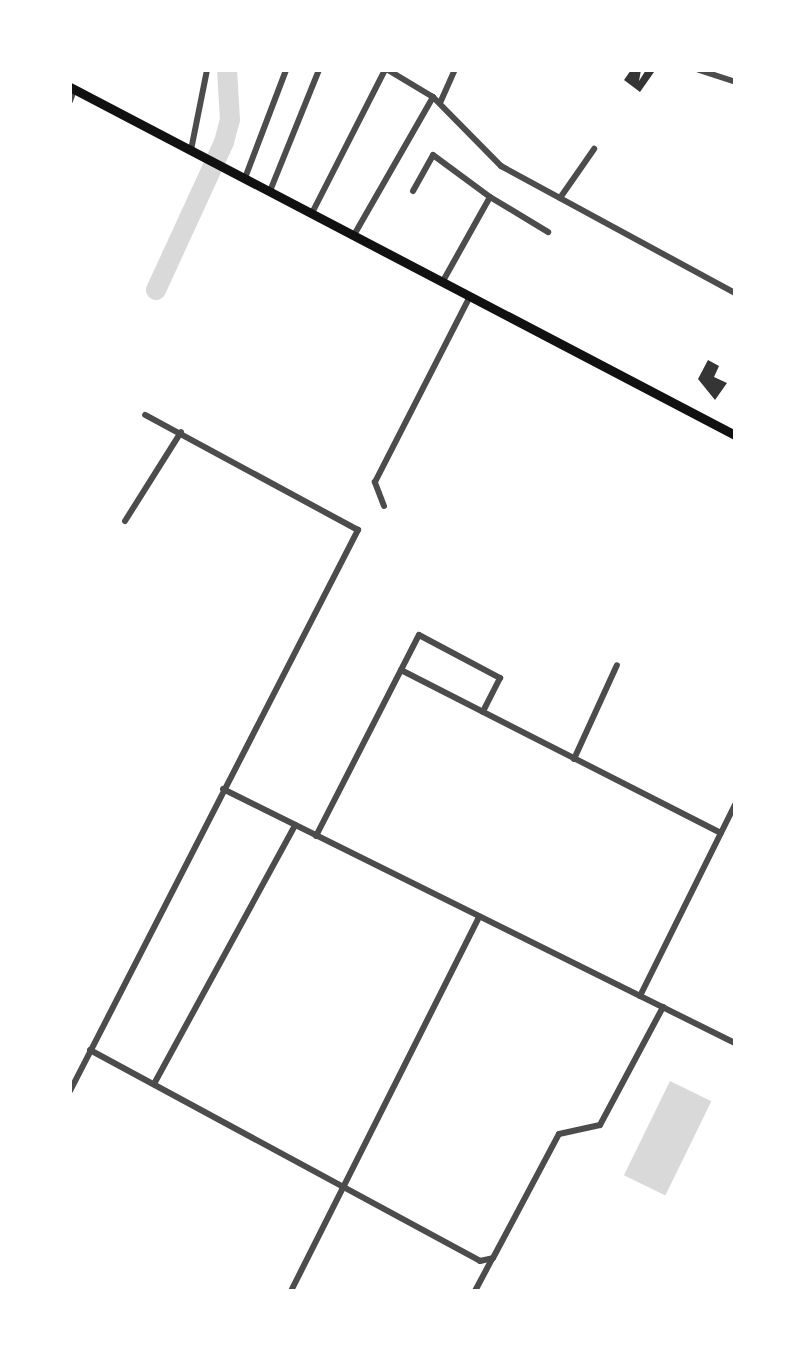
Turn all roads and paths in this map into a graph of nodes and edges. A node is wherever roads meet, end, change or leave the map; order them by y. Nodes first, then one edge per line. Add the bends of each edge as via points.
1 (206, 70) edge
2 (286, 70) edge
3 (318, 70) edge
4 (386, 70) edge
5 (455, 70) edge
6 (699, 70) edge
7 (735, 82) edge
8 (72, 93) edge
9 (433, 98) junction
10 (440, 104) junction
11 (594, 149) dead end
12 (191, 150) junction
13 (245, 178) junction
14 (270, 190) junction
15 (413, 191) dead end
16 (490, 196) junction
17 (560, 198) junction
18 (312, 212) junction
19 (548, 232) dead end
20 (354, 235) junction
21 (442, 281) junction
22 (735, 293) edge
23 (470, 296) junction
24 (145, 415) dead end
25 (181, 432) junction
26 (735, 435) edge
27 (384, 506) dead end
28 (124, 521) dead end
29 (616, 665) dead end
30 (400, 670) junction
31 (483, 712) junction
32 (574, 759) junction
33 (223, 789) junction
34 (735, 805) edge
35 (295, 825) junction
36 (721, 834) junction
37 (316, 836) junction
38 (480, 917) junction
39 (640, 996) junction
40 (663, 1008) junction
41 (735, 1043) edge
42 (90, 1050) junction
43 (154, 1084) junction
44 (70, 1091) edge
45 (345, 1185) junction
46 (493, 1258) junction
47 (291, 1291) edge
48 (475, 1291) edge

1 - 12 street
2 - 13 street
3 - 14 street
4 - 9 street
4 - 18 street
5 - 10 street
6 - 7 street
8 - 12 main road
9 - 10 street
9 - 20 street
10 - 17 street via 501,166
11 - 17 street
12 - 13 main road
13 - 14 main road
14 - 18 main road
15 - 16 street via 438,156
16 - 19 street
16 - 21 street
17 - 22 street
18 - 20 main road
20 - 21 main road
21 - 23 main road
23 - 26 main road
23 - 27 street via 376,482
24 - 25 street
25 - 28 street
25 - 33 street via 358,530
29 - 32 street
30 - 31 street
30 - 31 street via 418,635 500,678
30 - 37 street
31 - 32 street
32 - 36 street
33 - 35 street
33 - 42 street
34 - 36 street
35 - 37 street
35 - 43 street
36 - 39 street
37 - 38 street
38 - 39 street
38 - 45 street
39 - 40 street
40 - 41 street
40 - 46 street via 600,1125 560,1134
42 - 43 street
42 - 44 street
43 - 45 street
45 - 46 street via 480,1260
45 - 47 street
46 - 48 street

